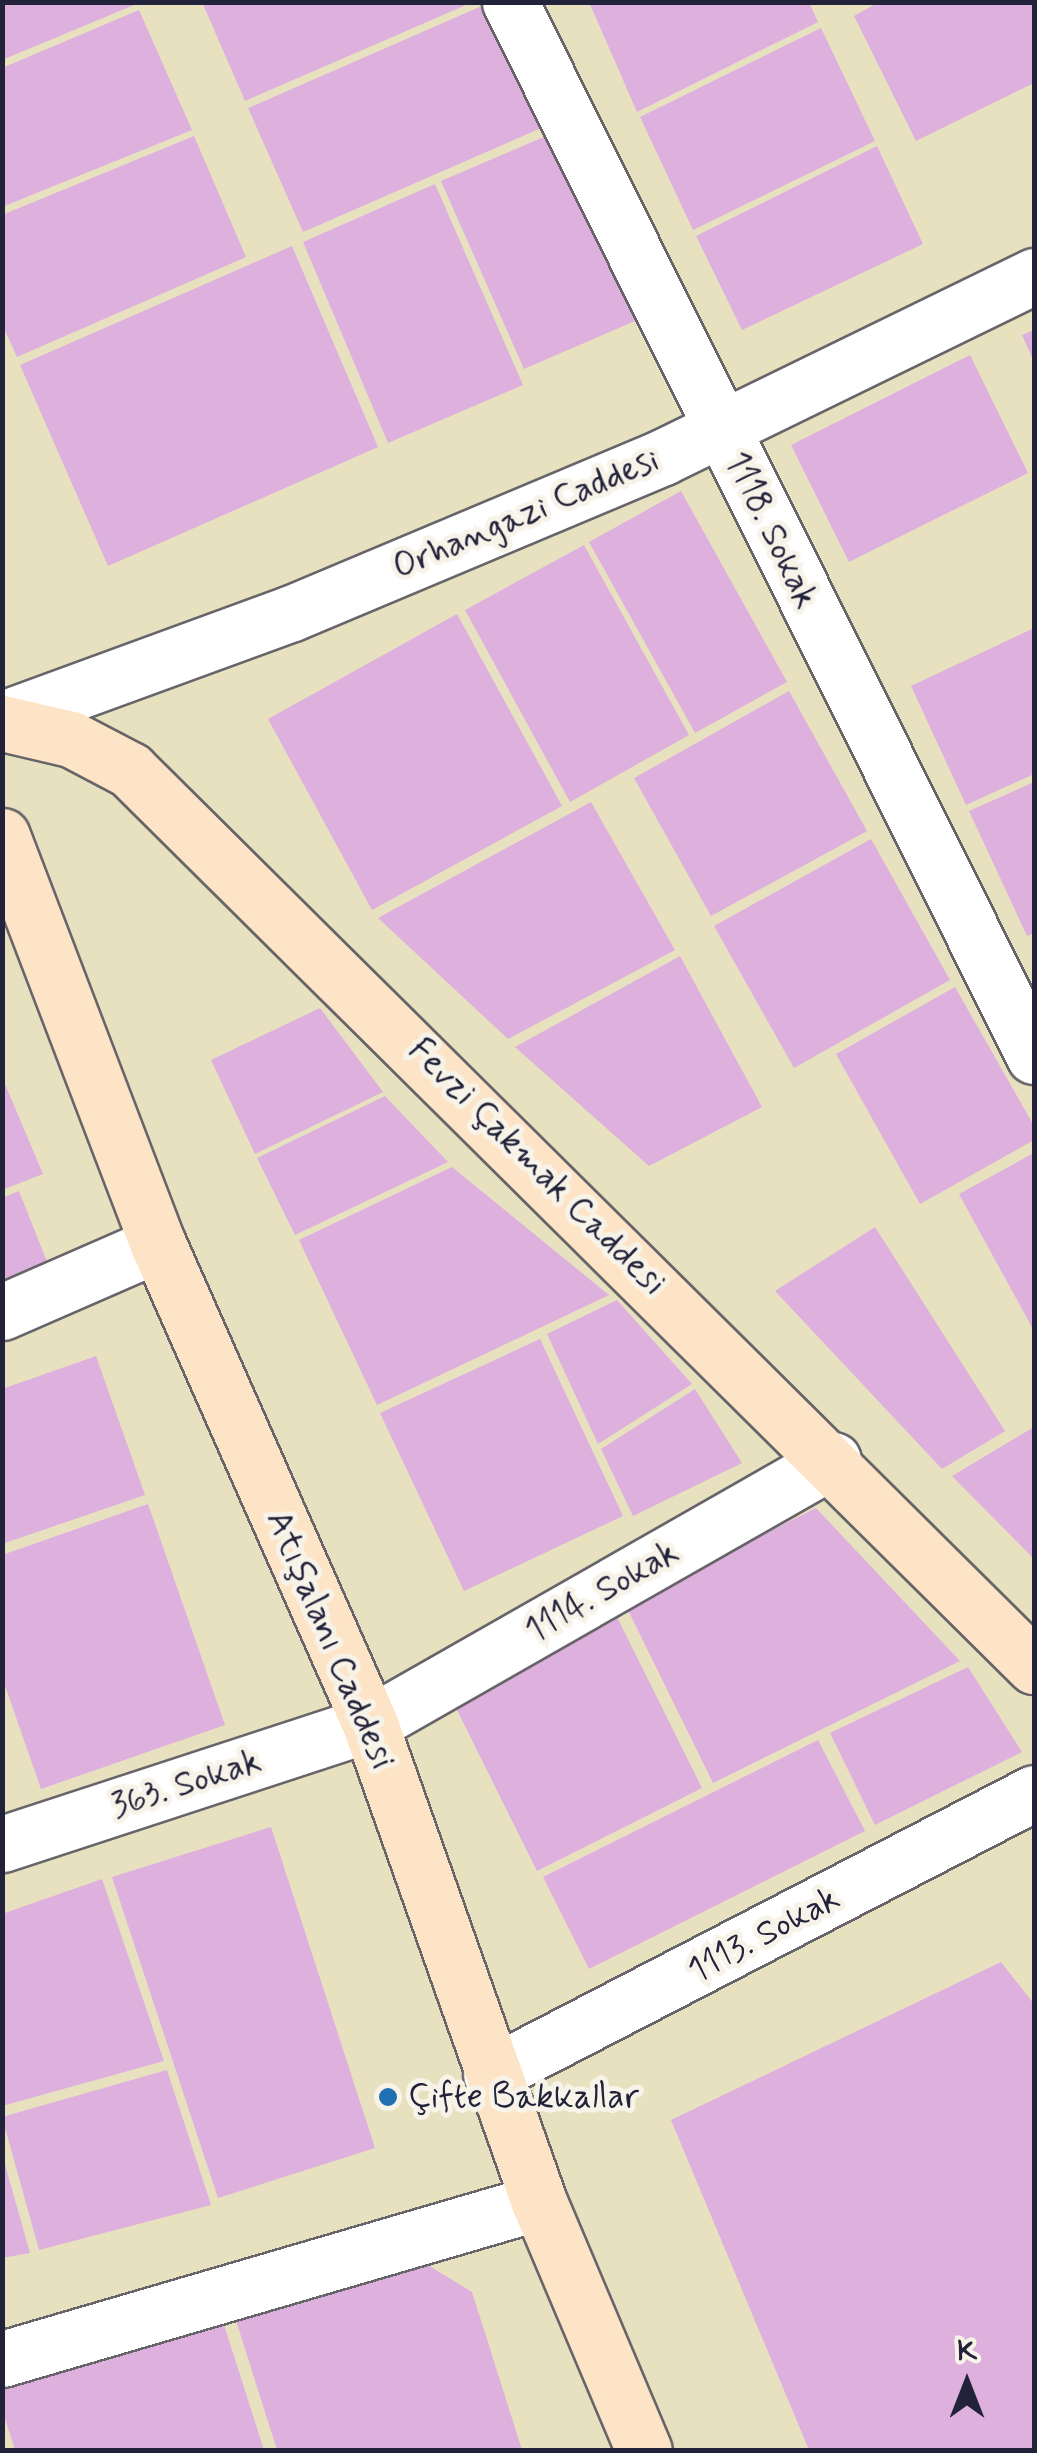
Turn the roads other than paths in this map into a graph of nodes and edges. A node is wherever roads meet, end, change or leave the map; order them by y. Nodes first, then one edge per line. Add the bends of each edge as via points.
1 (510, 2) edge
2 (1034, 276) edge
3 (720, 428) junction
4 (2, 721) edge
5 (2, 836) edge
6 (1034, 1056) edge
7 (158, 1244) junction
8 (2, 1312) edge
9 (833, 1460) junction
10 (1034, 1666) edge
11 (370, 1724) junction
12 (1034, 1793) edge
13 (2, 1844) edge
14 (491, 2074) junction
15 (539, 2202) junction
16 (2, 2358) edge
17 (644, 2450) edge

1 - 3 street, 1118. Sokak
2 - 3 street, Orhangazi Caddesi
3 - 4 street, Orhangazi Caddesi via 292,612
3 - 6 street, 1118. Sokak
4 - 9 main road, Fevzi Çakmak Caddesi via 71,739 130,770
5 - 7 main road, Atışalanı Caddesi
7 - 8 street
7 - 11 main road, Atışalanı Caddesi
9 - 10 main road, Fevzi Çakmak Caddesi
9 - 11 street, 1114. Sokak
11 - 13 street, 363. Sokak
11 - 14 main road, Atışalanı Caddesi
12 - 14 street, 1113. Sokak
14 - 15 main road, Atışalanı Caddesi
15 - 16 street
15 - 17 main road, Atışalanı Caddesi

